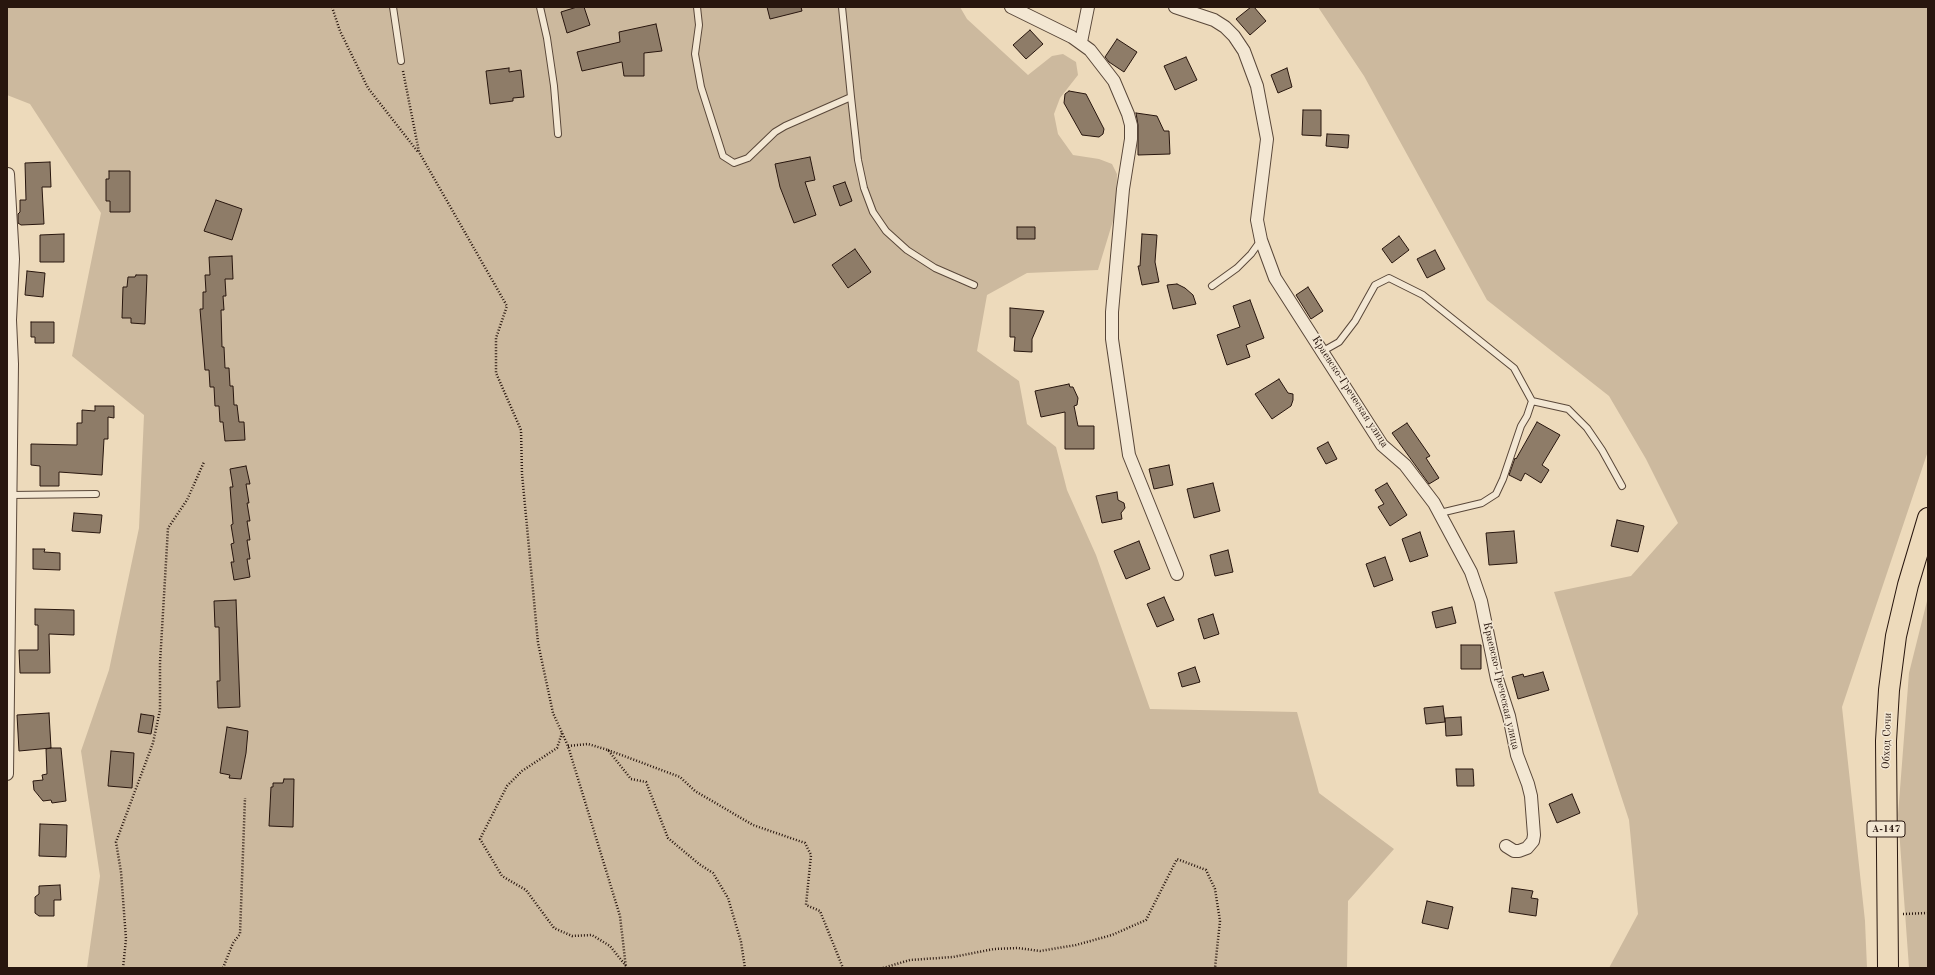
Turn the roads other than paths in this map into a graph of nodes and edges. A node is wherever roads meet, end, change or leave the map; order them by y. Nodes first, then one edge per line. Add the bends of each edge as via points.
1 (392, 7) edge
2 (540, 7) edge
3 (697, 7) edge
4 (842, 7) edge
5 (1011, 7) edge
6 (1088, 7) edge
7 (1175, 7) edge
8 (1081, 42) junction
9 (401, 61) road end
10 (851, 97) junction
11 (558, 134) dead end
12 (8, 174) dead end
13 (1261, 240) junction
14 (974, 285) dead end
15 (1212, 286) dead end
16 (8, 319) edge
17 (1323, 351) junction
18 (1532, 401) junction
19 (1622, 486) dead end
20 (96, 494) dead end
21 (10, 495) junction
22 (1440, 513) junction
23 (1928, 518) edge
24 (1177, 574) dead end
25 (7, 774) edge
26 (1506, 846) dead end
27 (1888, 968) edge

1 - 9 lane
2 - 11 lane via 554,86
3 - 10 lane via 697,72 719,146 728,161 734,163 748,158 785,126
4 - 10 lane
5 - 8 street
6 - 8 street
7 - 13 street, Краевско-Греческая улица via 1214,20 1225,27 1244,51 1257,86 1267,139 1258,201 1257,220
8 - 24 street via 1114,81 1123,98 1131,125 1113,304 1112,339 1129,455
10 - 14 lane via 858,160 873,212 886,231 907,250 935,268
12 - 16 street via 13,259
13 - 15 lane via 1237,268
13 - 17 street, Краевско-Греческая улица via 1275,278
16 - 21 street via 12,364
17 - 18 lane via 1339,342 1355,321 1375,285 1389,278 1423,295 1514,368
17 - 22 street, Краевско-Греческая улица via 1382,444 1405,465
18 - 19 lane via 1568,409 1602,450
18 - 22 lane via 1496,494 1482,503
20 - 21 lane
21 - 25 street
22 - 26 street, Краевско-Греческая улица via 1471,572 1481,601 1497,679 1509,716 1517,755 1531,796 1533,841 1527,848 1519,851
23 - 27 highway, Обход Сочи / А-147 via 1896,636 1889,690 1886,741

